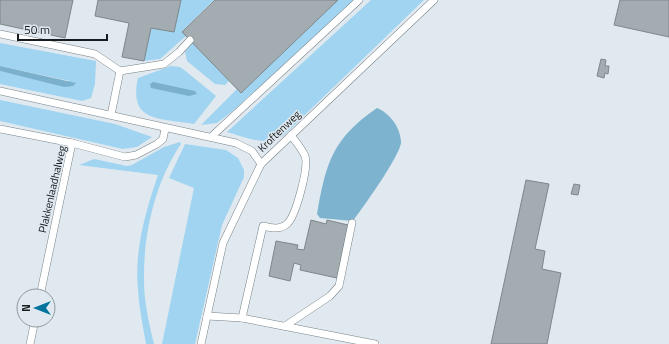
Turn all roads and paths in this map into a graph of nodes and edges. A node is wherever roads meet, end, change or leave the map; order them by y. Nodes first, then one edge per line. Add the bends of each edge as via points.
1 (359, 0) edge
2 (434, 0) edge
3 (0, 34) edge
4 (190, 40) dead end
5 (120, 71) junction
6 (0, 91) edge
7 (111, 115) junction
8 (0, 129) edge
9 (165, 129) junction
10 (291, 135) junction
11 (211, 137) junction
12 (72, 143) junction
13 (261, 164) junction
14 (352, 223) dead end
15 (42, 288) edge
16 (207, 316) junction
17 (242, 318) junction
18 (286, 326) junction
19 (33, 328) edge
20 (30, 344) edge
21 (201, 344) edge
22 (375, 344) edge

1 - 11 lane
2 - 10 lane, Kroftenweg
3 - 5 lane via 95,54
4 - 5 lane via 164,64
5 - 7 lane
6 - 7 lane
7 - 9 lane
8 - 12 lane
9 - 11 lane
9 - 12 lane, Plakkenlaadhalweg via 163,139 157,144 125,157
10 - 13 lane, Kroftenweg
10 - 17 lane via 305,156 296,207 286,224 275,228 263,226
11 - 13 lane via 236,143 252,151
12 - 15 lane, Plakkenlaadhalweg
13 - 16 lane, Kroftenweg via 223,243
14 - 18 lane via 339,286 330,296
16 - 17 lane
16 - 21 lane, Kroftenweg
17 - 18 lane
18 - 22 lane
19 - 20 lane

